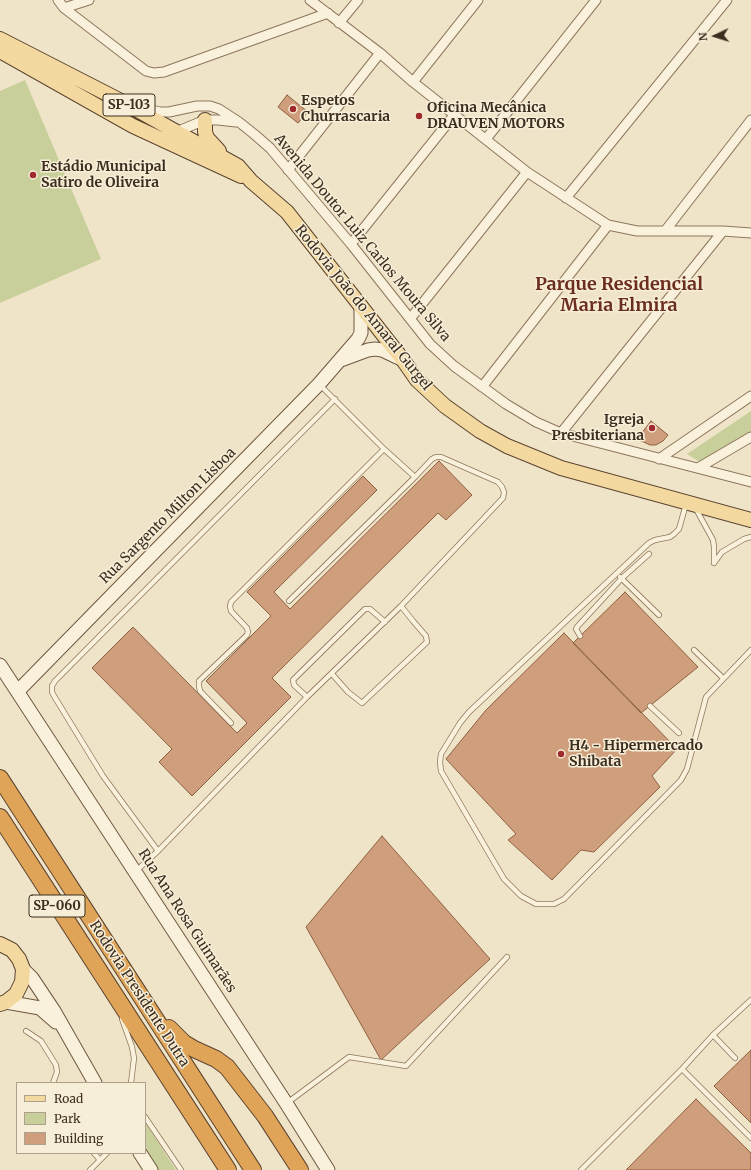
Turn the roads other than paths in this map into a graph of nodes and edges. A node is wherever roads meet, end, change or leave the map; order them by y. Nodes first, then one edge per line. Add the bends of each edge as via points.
1 (58, 0) edge
2 (89, 0) edge
3 (310, 0) edge
4 (358, 0) edge
5 (478, 0) edge
6 (596, 0) edge
7 (727, 0) edge
8 (64, 8) junction
9 (328, 13) junction
10 (340, 22) junction
11 (0, 39) edge
12 (0, 50) edge
13 (380, 53) junction
14 (413, 82) junction
15 (121, 100) junction
16 (455, 114) junction
17 (206, 120) junction
18 (751, 120) edge
19 (239, 122) junction
20 (133, 126) junction
21 (176, 132) junction
22 (486, 139) junction
23 (229, 160) junction
24 (288, 170) junction
25 (527, 172) junction
26 (251, 181) junction
27 (566, 198) junction
28 (608, 225) junction
29 (665, 231) junction
30 (723, 231) junction
31 (751, 233) edge
32 (351, 244) junction
33 (361, 306) junction
34 (410, 319) junction
35 (403, 360) junction
36 (339, 361) junction
37 (319, 384) junction
38 (482, 387) junction
39 (751, 396) edge
40 (335, 399) junction
41 (561, 433) junction
42 (751, 437) edge
43 (384, 449) junction
44 (659, 459) junction
45 (698, 468) junction
46 (415, 477) junction
47 (751, 482) edge
48 (690, 503) junction
49 (751, 520) edge
50 (751, 537) edge
51 (649, 554) dead end
52 (617, 574) junction
53 (622, 578) junction
54 (289, 601) dead end
55 (402, 606) junction
56 (658, 615) dead end
57 (385, 622) junction
58 (580, 636) dead end
59 (694, 650) dead end
60 (751, 650) edge
61 (0, 665) edge
62 (332, 674) junction
63 (723, 678) junction
64 (18, 691) junction
65 (307, 697) junction
66 (650, 706) dead end
67 (231, 723) dead end
68 (680, 734) dead end
69 (0, 778) edge
70 (0, 817) edge
71 (158, 851) junction
72 (136, 872) junction
73 (0, 932) edge
74 (6, 947) edge
75 (507, 957) dead end
76 (23, 969) junction
77 (114, 995) junction
78 (751, 1000) edge
79 (143, 1001) junction
80 (3, 1003) edge
81 (63, 1029) junction
82 (26, 1031) dead end
83 (713, 1035) junction
84 (735, 1058) dead end
85 (682, 1069) junction
86 (53, 1082) edge
87 (94, 1082) edge
88 (131, 1082) edge
89 (286, 1103) junction
90 (146, 1118) edge
91 (751, 1138) edge
92 (95, 1154) edge
93 (106, 1154) edge
94 (141, 1154) edge
95 (100, 1160) junction
96 (90, 1170) edge
97 (151, 1170) edge
98 (181, 1170) edge
99 (228, 1170) edge
100 (253, 1170) edge
101 (300, 1170) edge
102 (328, 1170) edge
103 (581, 1170) edge

1 - 8 street
2 - 8 street
3 - 9 street
4 - 10 street
5 - 14 street
6 - 22 street
7 - 27 street
8 - 9 street via 146,70 154,73 164,72
9 - 10 street
10 - 13 street
11 - 15 main road, Rodovia João do Amaral Gurgel / SP-103
12 - 20 main road, Rodovia João do Amaral Gurgel
13 - 14 street
13 - 24 street
14 - 16 street
15 - 19 street, Avenida Doutor Luiz Carlos Moura Silva via 160,112 210,106
15 - 21 main road, Rodovia João do Amaral Gurgel / SP-103
16 - 22 street
16 - 32 street
17 - 19 street
17 - 21 street
17 - 23 main road via 207,138
18 - 29 street
19 - 24 street, Avenida Doutor Luiz Carlos Moura Silva via 270,148
20 - 21 main road
20 - 26 main road, Rodovia João do Amaral Gurgel
21 - 23 main road, Rodovia João do Amaral Gurgel / SP-103
22 - 25 street
23 - 26 main road, Rodovia João do Amaral Gurgel / SP-103
24 - 32 street, Avenida Doutor Luiz Carlos Moura Silva
25 - 27 street
25 - 34 street
26 - 33 main road, Rodovia João do Amaral Gurgel / SP-103 via 287,212
27 - 28 street
28 - 29 street via 636,231
28 - 38 street
29 - 30 street
30 - 31 street
30 - 41 street
32 - 34 street, Avenida Doutor Luiz Carlos Moura Silva
33 - 35 main road, Rodovia João do Amaral Gurgel / SP-103
33 - 36 street, Rua Sargento Milton Lisboa via 361,333
34 - 38 street, Avenida Doutor Luiz Carlos Moura Silva via 430,344
35 - 36 street via 376,349
35 - 48 main road, Rodovia João do Amaral Gurgel / SP-103 via 417,380 445,406 506,446 561,468
36 - 37 street, Rua Sargento Milton Lisboa
37 - 40 lane
37 - 64 street, Rua Sargento Milton Lisboa
38 - 41 street, Avenida Doutor Luiz Carlos Moura Silva via 536,422
39 - 44 street
40 - 43 lane
40 - 71 lane via 52,686 54,696 103,776
41 - 44 street, Avenida Doutor Luiz Carlos Moura Silva
42 - 45 street
43 - 46 lane
43 - 67 lane via 231,602 231,610 247,628 247,635 199,681 200,691
44 - 45 street, Avenida Doutor Luiz Carlos Moura Silva
45 - 47 street, Avenida Doutor Luiz Carlos Moura Silva
46 - 54 lane
46 - 55 lane via 432,459 441,457 498,482 504,492 503,498
48 - 49 main road, Rodovia João do Amaral Gurgel / SP-103
48 - 50 lane via 713,540 714,563 722,552
48 - 52 lane via 679,529 674,534 649,543
51 - 53 lane
52 - 53 lane
52 - 63 lane via 469,712 441,754 441,771 504,879 521,896 536,904 554,904 564,899 681,780 687,769 706,697
53 - 56 lane
53 - 58 lane via 577,627
55 - 57 lane
55 - 62 lane via 427,639 415,653 362,703
57 - 62 lane
57 - 65 lane via 370,609 365,609 293,680 294,685
59 - 63 lane
60 - 63 lane
61 - 64 street, Rua Ana Rosa Guimarães
62 - 65 lane
64 - 72 street, Rua Ana Rosa Guimarães
65 - 71 lane
66 - 68 lane
69 - 79 highway, Rodovia Presidente Dutra / SP-060
70 - 77 highway, Rodovia Presidente Dutra / SP-060
71 - 72 lane
72 - 89 street, Rua Ana Rosa Guimarães
73 - 74 main road
74 - 76 main road via 19,959
75 - 89 lane via 406,1066 349,1057
76 - 80 main road via 22,982 16,994
76 - 81 street via 54,1011
77 - 88 lane via 132,1047 134,1058
77 - 99 highway, Rodovia Presidente Dutra / SP-060
78 - 83 lane
79 - 100 highway, Rodovia Presidente Dutra / SP-060
79 - 101 highway via 184,1043 227,1067 265,1116
80 - 81 street via 40,1008
81 - 87 street
82 - 86 lane via 40,1042 56,1065 57,1072
83 - 84 lane
83 - 85 lane
85 - 91 lane
85 - 103 lane
89 - 102 street, Rua Ana Rosa Guimarães
90 - 98 lane
92 - 95 lane
93 - 95 lane
94 - 97 street
95 - 96 lane

